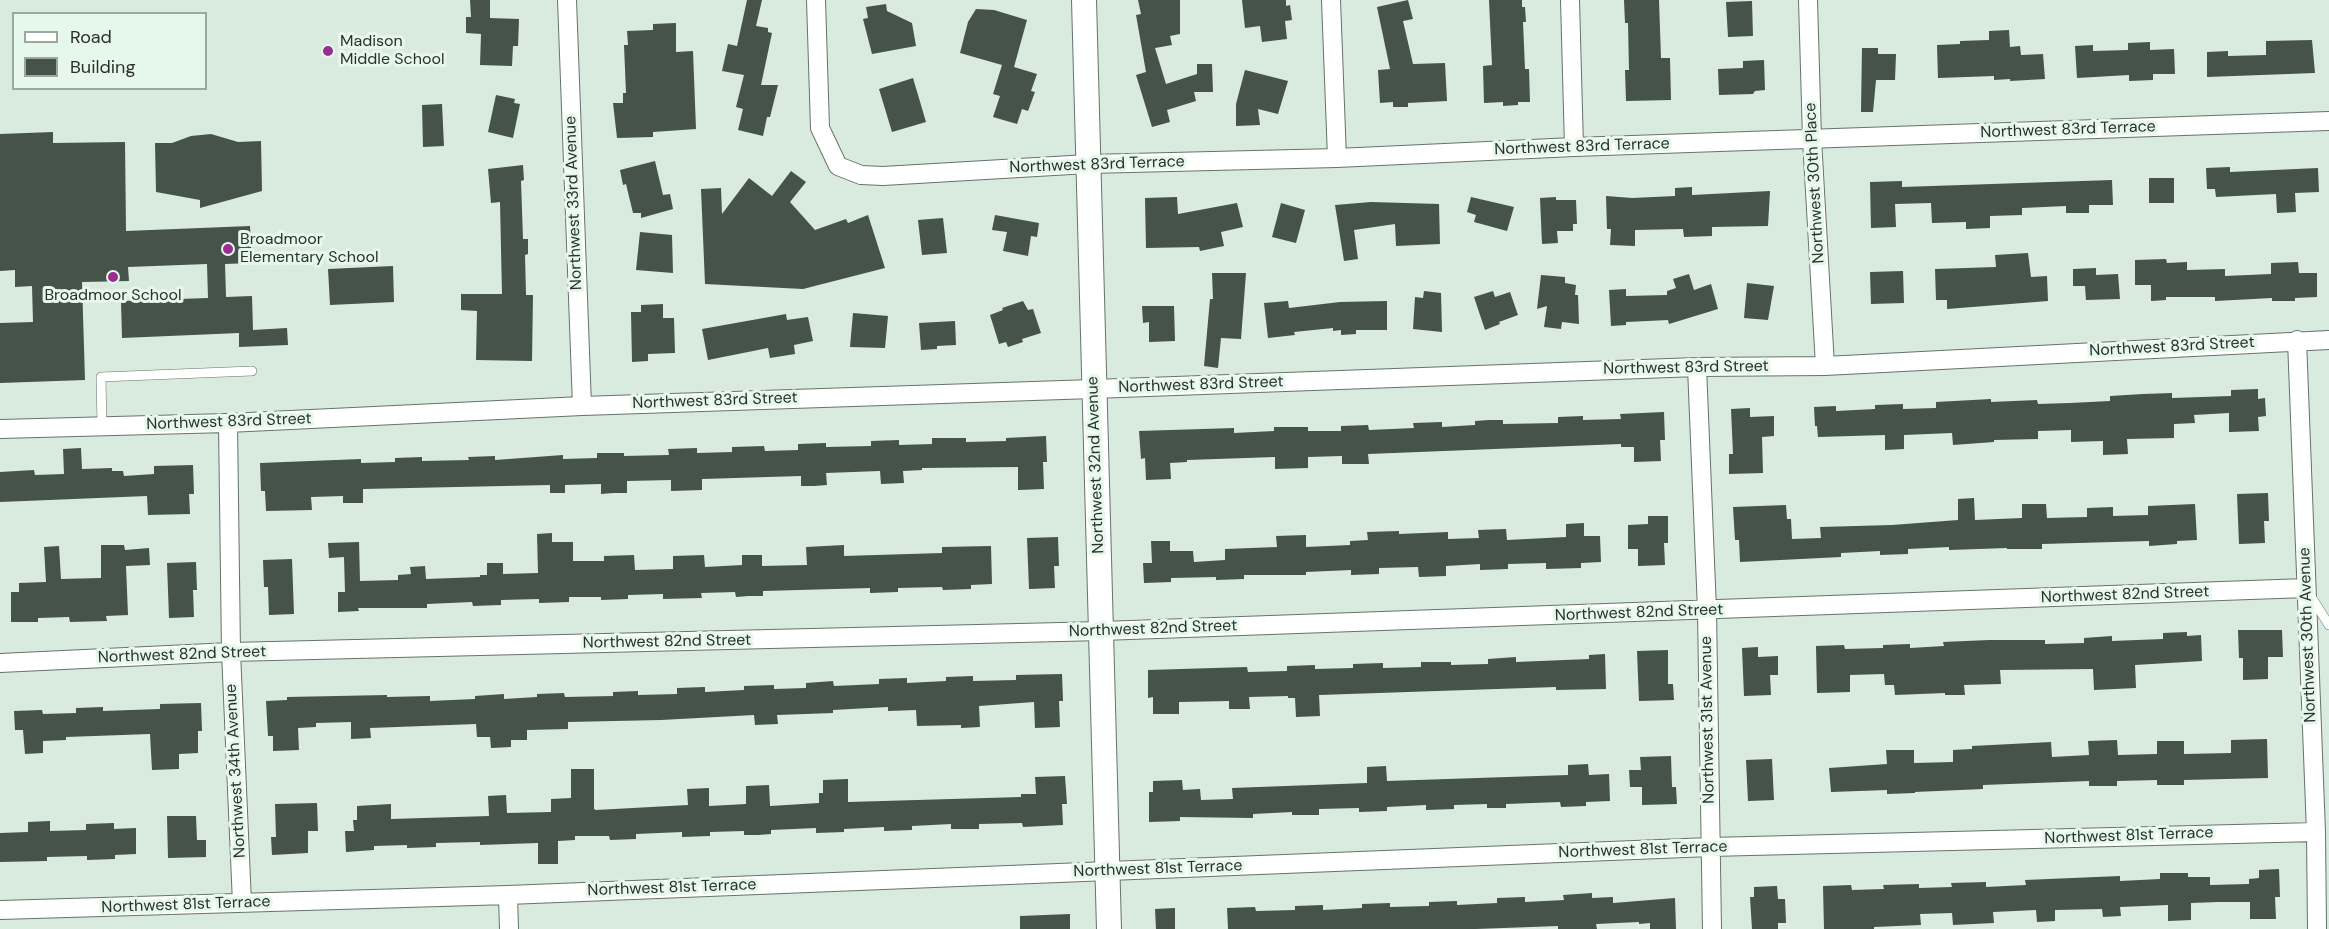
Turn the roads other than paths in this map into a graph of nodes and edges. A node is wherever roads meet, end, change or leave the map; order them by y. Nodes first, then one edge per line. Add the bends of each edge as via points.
1 (567, 0) edge
2 (816, 0) edge
3 (1084, 0) edge
4 (1331, 0) edge
5 (1570, 0) edge
6 (1808, 0) edge
7 (2329, 121) edge
8 (1812, 139) junction
9 (1574, 147) junction
10 (1337, 158) junction
11 (1088, 164) junction
12 (2297, 340) junction
13 (2329, 340) edge
14 (1825, 366) junction
15 (1697, 367) junction
16 (252, 371) dead end
17 (1093, 389) junction
18 (582, 406) junction
19 (228, 423) junction
20 (102, 426) junction
21 (0, 429) edge
22 (2306, 588) junction
23 (1707, 610) junction
24 (2329, 625) edge
25 (1102, 631) junction
26 (231, 652) junction
27 (0, 663) edge
28 (2316, 831) junction
29 (1710, 848) junction
30 (2323, 851) edge
31 (1107, 871) junction
32 (508, 895) junction
33 (242, 903) junction
34 (0, 910) edge
35 (509, 929) edge
36 (1110, 929) edge
37 (1712, 929) edge
38 (2317, 929) edge

1 - 18 street, Northwest 33rd Avenue
2 - 11 street, Northwest 83rd Terrace via 820,128 838,166 861,175 884,176
3 - 11 main road, Northwest 32nd Avenue
4 - 10 street
5 - 9 street
6 - 8 street, Northwest 30th Place
7 - 8 street, Northwest 83rd Terrace
8 - 9 street, Northwest 83rd Terrace
8 - 14 street, Northwest 30th Place
9 - 10 street, Northwest 83rd Terrace
10 - 11 street, Northwest 83rd Terrace
11 - 17 main road, Northwest 32nd Avenue
12 - 13 street, Northwest 83rd Street
12 - 14 street, Northwest 83rd Street
12 - 22 street, Northwest 30th Avenue
14 - 15 street, Northwest 83rd Street
15 - 17 street, Northwest 83rd Street
15 - 23 street, Northwest 31st Avenue
16 - 20 lane via 101,377
17 - 18 street, Northwest 83rd Street
17 - 25 main road, Northwest 32nd Avenue
18 - 19 street, Northwest 83rd Street
19 - 20 street, Northwest 83rd Street
19 - 26 street, Northwest 34th Avenue
20 - 21 street, Northwest 83rd Street
22 - 23 street, Northwest 82nd Street
22 - 24 lane
22 - 28 street, Northwest 30th Avenue
23 - 25 street, Northwest 82nd Street
23 - 29 street, Northwest 31st Avenue
25 - 26 street, Northwest 82nd Street
25 - 31 main road, Northwest 32nd Avenue
26 - 27 street, Northwest 82nd Street
26 - 33 street, Northwest 34th Avenue
28 - 29 street, Northwest 81st Terrace
28 - 30 street, Northwest 30th Avenue
29 - 31 street, Northwest 81st Terrace
29 - 37 street, Northwest 31st Avenue
30 - 38 street, Northwest 30th Avenue
31 - 32 street, Northwest 81st Terrace
31 - 36 main road, Northwest 32nd Avenue
32 - 33 street, Northwest 81st Terrace
32 - 35 street
33 - 34 street, Northwest 81st Terrace

